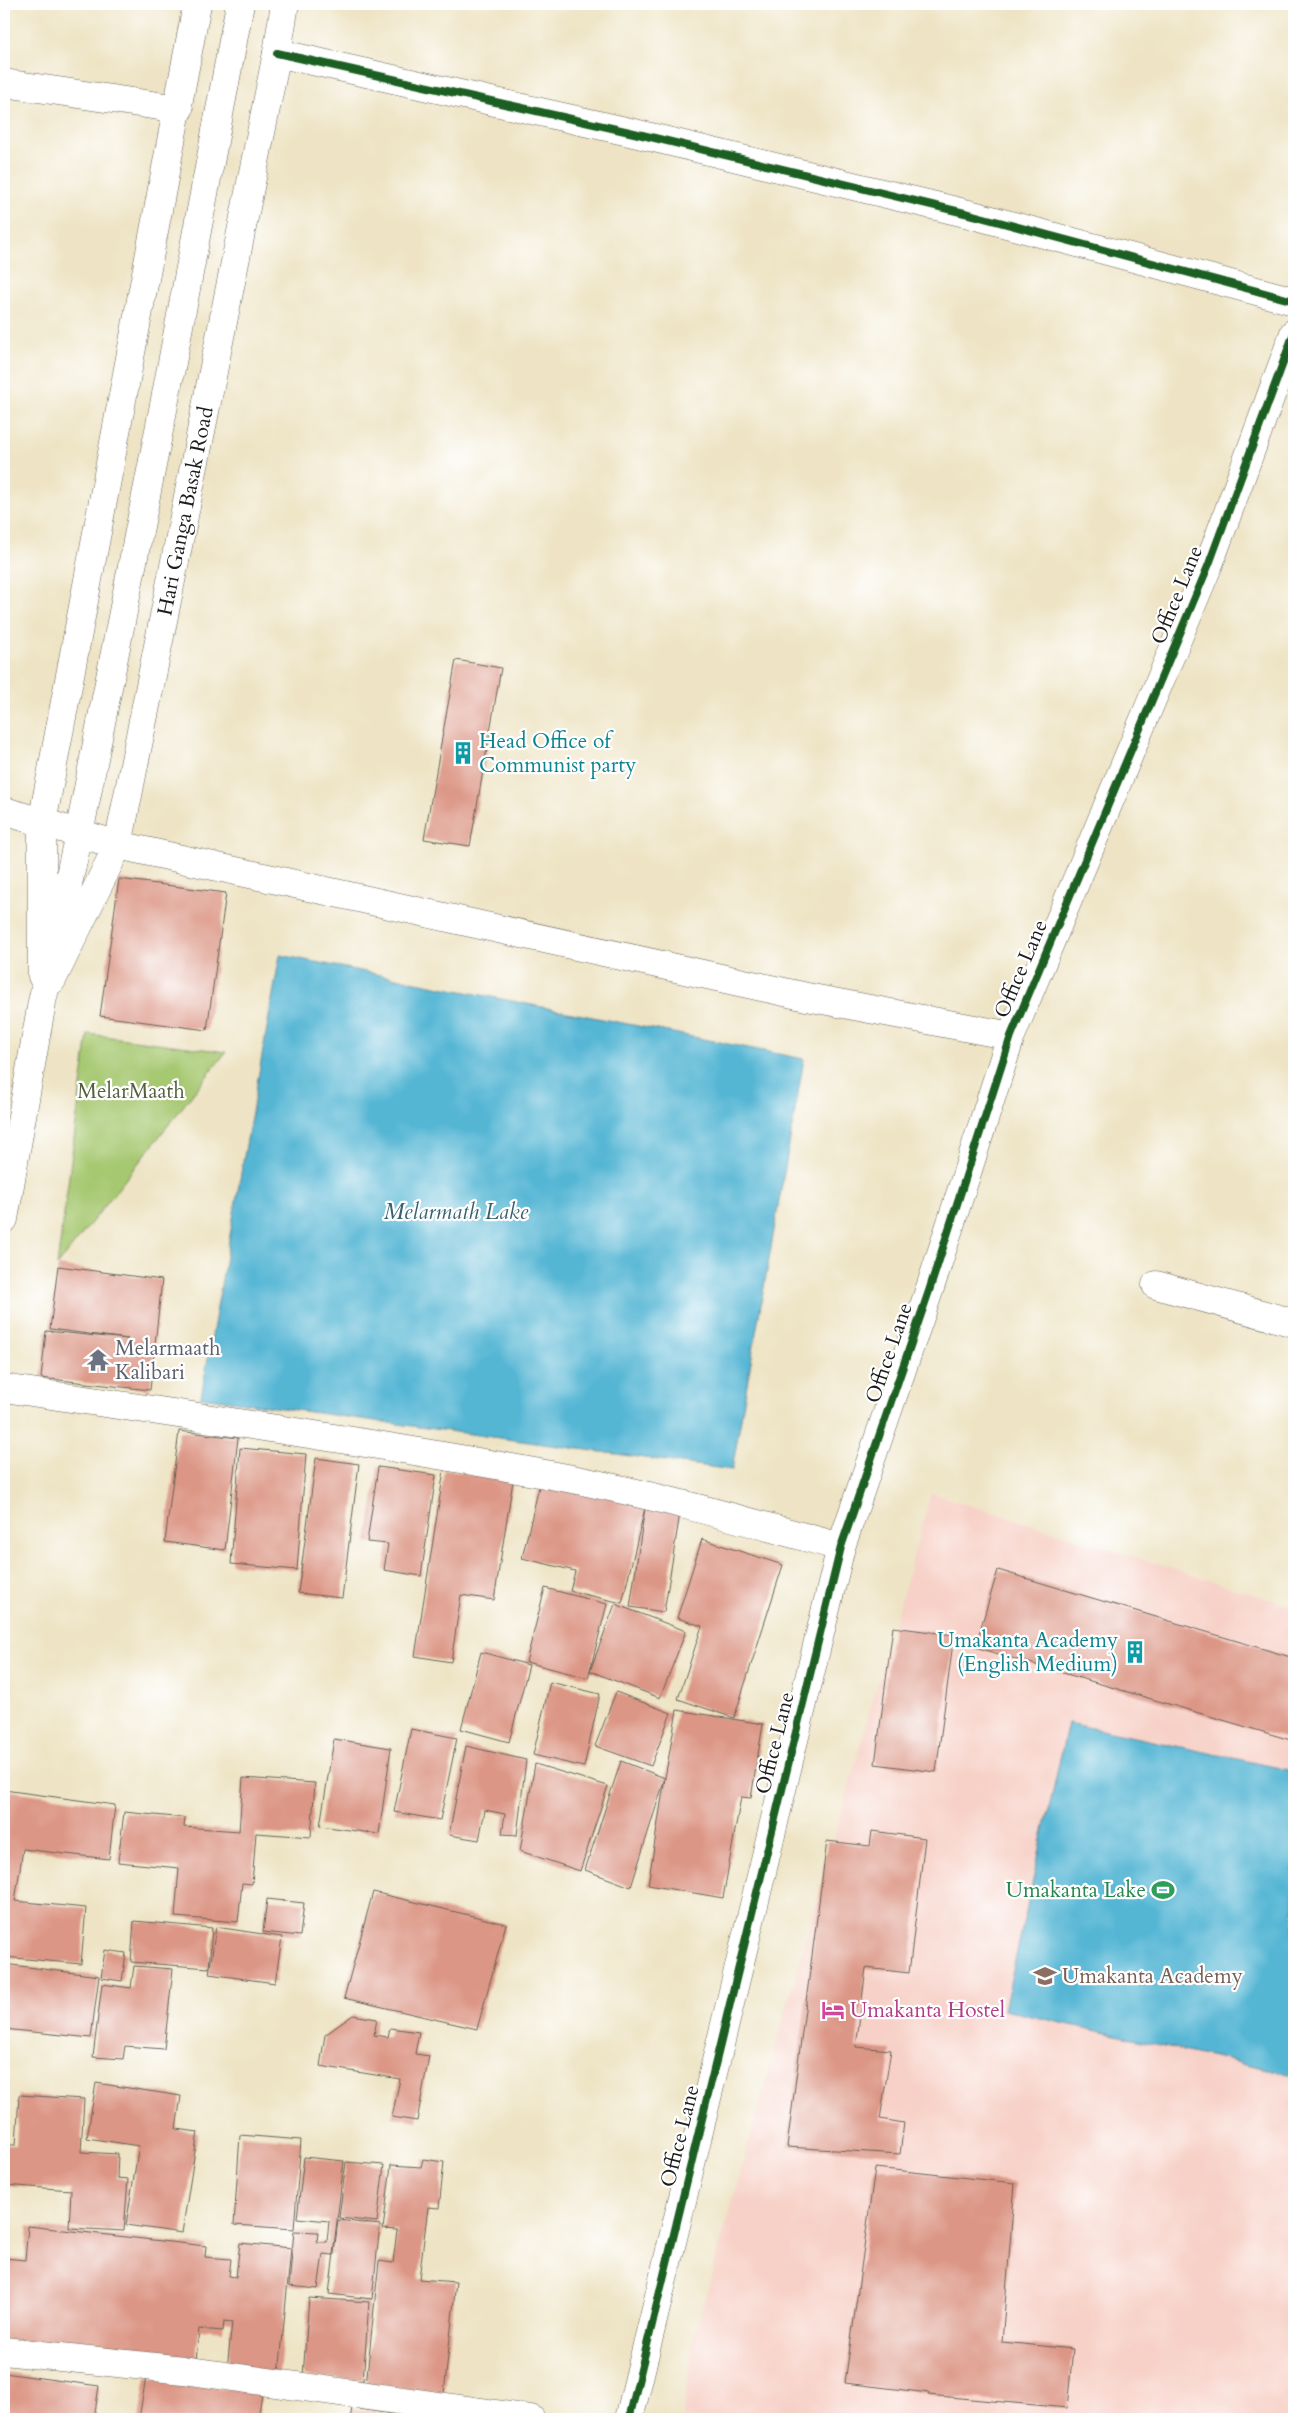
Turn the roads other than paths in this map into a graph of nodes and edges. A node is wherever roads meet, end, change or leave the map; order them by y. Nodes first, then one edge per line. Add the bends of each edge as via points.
1 (197, 4) edge
2 (240, 4) edge
3 (285, 4) edge
4 (277, 53) junction
5 (4, 83) edge
6 (179, 109) junction
7 (1294, 301) edge
8 (1294, 333) edge
9 (4, 811) edge
10 (42, 823) junction
11 (79, 834) junction
12 (118, 845) junction
13 (42, 1002) junction
14 (1011, 1036) junction
15 (4, 1218) edge
16 (1156, 1285) dead end
17 (1294, 1323) edge
18 (4, 1388) edge
19 (841, 1547) junction
20 (4, 2351) edge
21 (531, 2419) edge
22 (629, 2419) edge

1 - 6 street, Hari Ganga Basak Road
2 - 11 street
3 - 4 street, Hari Ganga Basak Road
4 - 7 street via 643,135 954,210
4 - 12 street, Hari Ganga Basak Road
5 - 6 street
6 - 10 street, Hari Ganga Basak Road
8 - 14 street, Office Lane via 1209,564
9 - 10 street
10 - 11 street
10 - 13 street, Hari Ganga Basak Road
11 - 12 street
11 - 13 street
12 - 13 street, Hari Ganga Basak Road
12 - 14 street via 807,997
13 - 15 street, Hari Ganga Basak Road
14 - 19 street, Office Lane via 929,1291
16 - 17 street
18 - 19 street via 568,1479 720,1514
19 - 22 street, Office Lane
20 - 21 street via 182,2370

